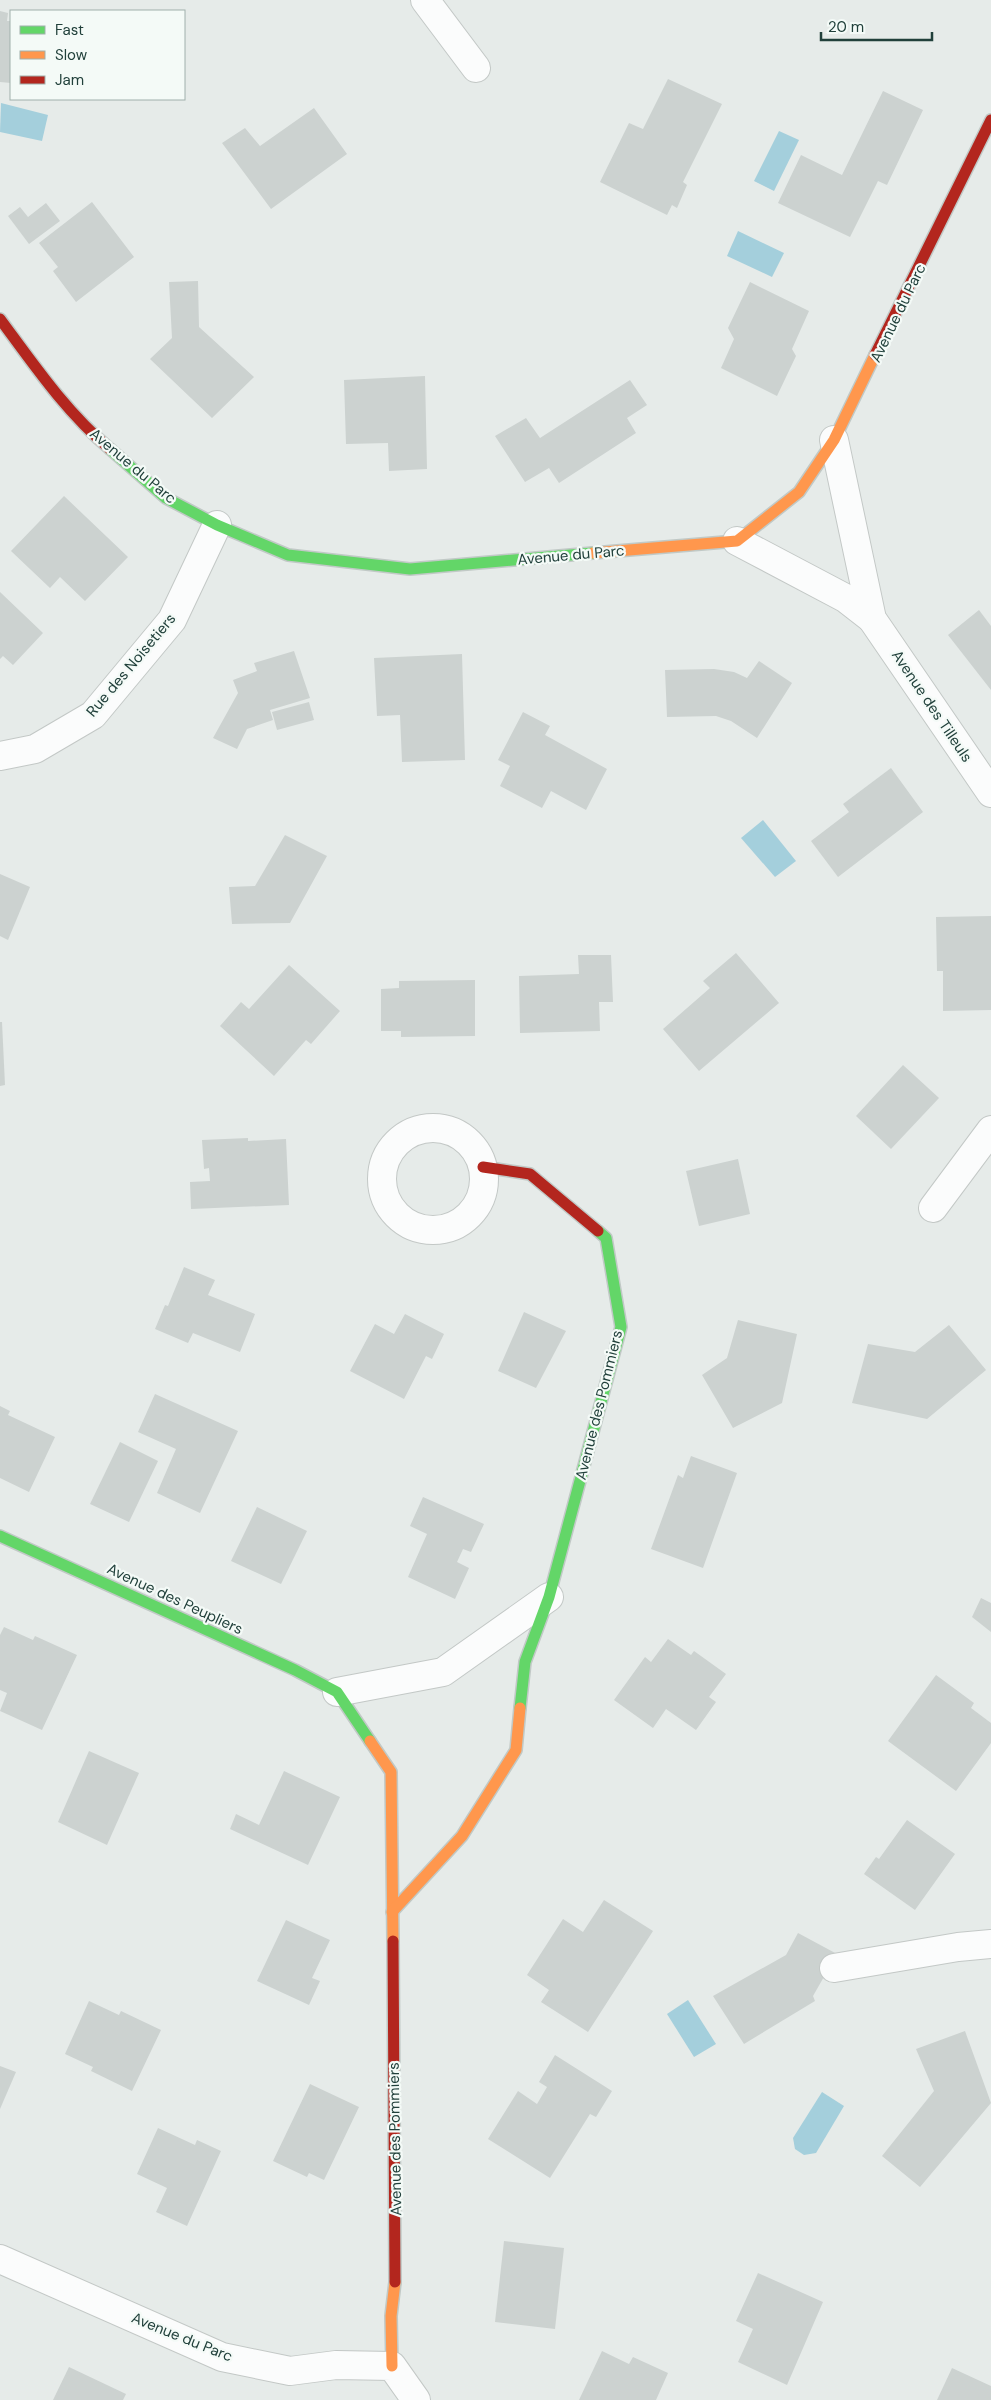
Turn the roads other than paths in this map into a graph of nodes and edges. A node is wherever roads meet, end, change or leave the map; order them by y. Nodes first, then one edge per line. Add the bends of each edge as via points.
1 (425, 0) edge
2 (476, 68) dead end
3 (991, 120) edge
4 (0, 319) edge
5 (834, 440) junction
6 (217, 525) junction
7 (737, 541) junction
8 (872, 619) junction
9 (0, 756) edge
10 (991, 793) edge
11 (991, 1130) edge
12 (482, 1167) dead end
13 (932, 1208) dead end
14 (0, 1536) edge
15 (549, 1598) junction
16 (337, 1692) junction
17 (392, 1912) junction
18 (991, 1944) edge
19 (834, 1968) dead end
20 (0, 2259) edge
21 (392, 2366) junction
22 (416, 2400) edge

1 - 2 street
3 - 5 street, Avenue du Parc
4 - 6 street, Avenue du Parc via 53,390 90,432 166,498
5 - 7 street, Avenue du Parc via 799,492
5 - 8 street, Avenue des Tilleuls
6 - 7 street, Avenue du Parc via 288,555 410,569
6 - 9 street, Rue des Noisetiers via 172,620 93,715 35,749
7 - 8 street, Avenue des Tilleuls via 845,598
8 - 10 street, Avenue des Tilleuls
11 - 13 street
12 - 15 street, Avenue des Pommiers via 530,1174 606,1238 615,1282 621,1328
14 - 16 street, Avenue des Peupliers
15 - 16 street via 443,1672
15 - 17 street, Avenue des Pommiers via 525,1662 516,1750 462,1836
16 - 17 street, Avenue des Pommiers via 391,1772
17 - 21 street, Avenue des Pommiers via 396,2269 391,2316
18 - 19 street
20 - 21 street, Avenue du Parc via 222,2357 290,2371 336,2365
21 - 22 street

